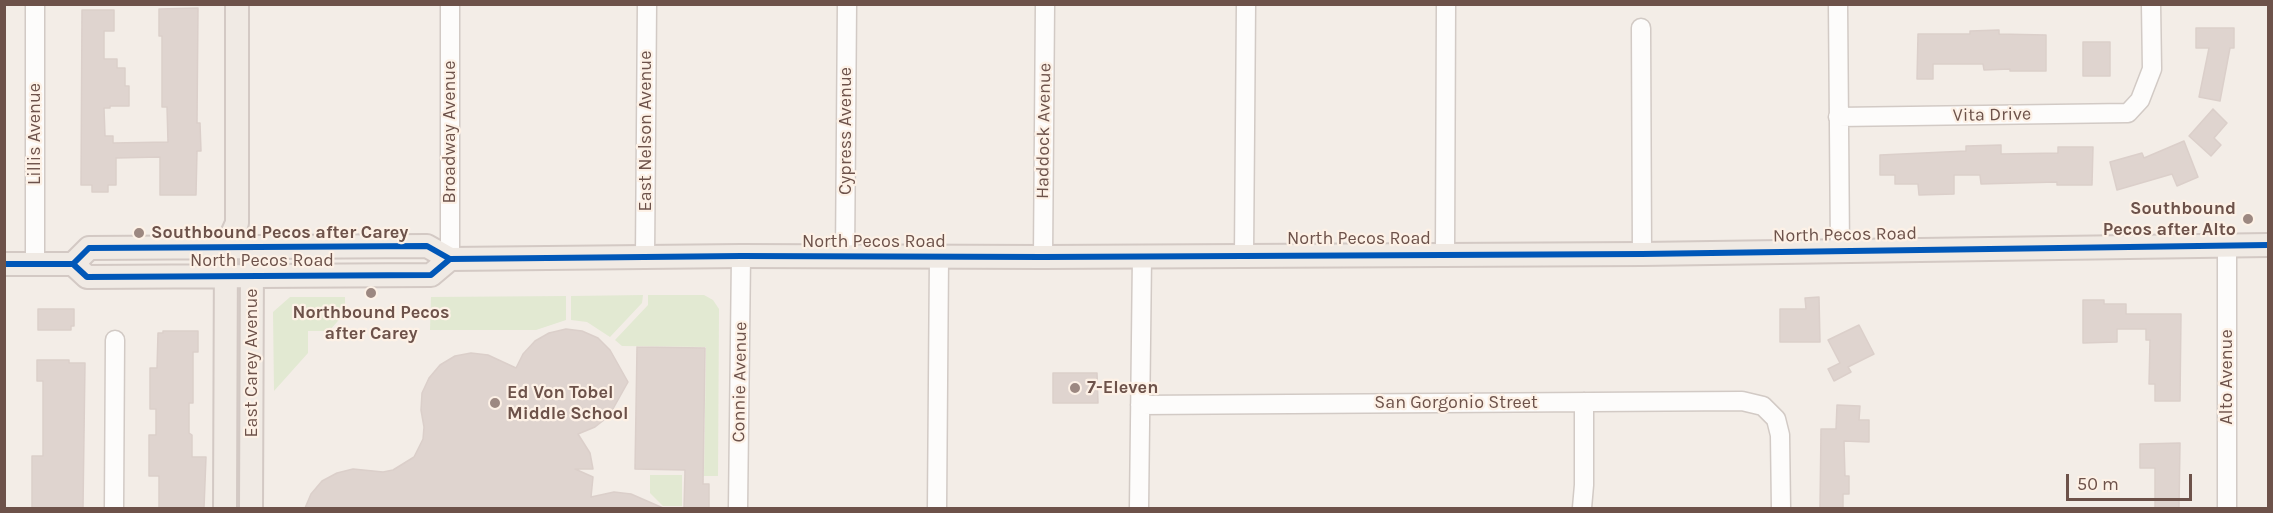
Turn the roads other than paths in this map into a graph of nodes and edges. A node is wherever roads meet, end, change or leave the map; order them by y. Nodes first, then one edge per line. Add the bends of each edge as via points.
1 (35, 4) edge
2 (237, 4) edge
3 (450, 4) edge
4 (647, 4) edge
5 (847, 4) edge
6 (1045, 4) edge
7 (1246, 4) edge
8 (1446, 4) edge
9 (1838, 4) edge
10 (2151, 4) edge
11 (1641, 28) dead end
12 (1838, 117) junction
13 (237, 223) junction
14 (2268, 245) edge
15 (2228, 246) junction
16 (226, 247) junction
17 (252, 247) junction
18 (1840, 250) junction
19 (1445, 254) junction
20 (1642, 254) junction
21 (1244, 255) junction
22 (741, 256) junction
23 (1142, 256) junction
24 (645, 257) junction
25 (939, 257) junction
26 (1043, 257) junction
27 (845, 258) junction
28 (450, 259) junction
29 (4, 264) edge
30 (35, 264) junction
31 (73, 264) junction
32 (252, 276) junction
33 (226, 277) junction
34 (115, 340) dead end
35 (1584, 402) junction
36 (1140, 405) junction
37 (114, 508) edge
38 (225, 508) edge
39 (250, 508) edge
40 (738, 508) edge
41 (937, 508) edge
42 (1139, 508) edge
43 (1582, 508) edge
44 (1781, 508) edge
45 (2228, 508) edge

1 - 30 street, Lillis Avenue
2 - 13 main road, East Carey Avenue
3 - 28 street, Broadway Avenue
4 - 24 street, East Nelson Avenue
5 - 27 street, Cypress Avenue
6 - 26 street, Haddock Avenue
7 - 21 street
8 - 19 street
9 - 12 street
10 - 12 street, Vita Drive via 2152,69 2140,100 2128,113
11 - 20 street
12 - 18 street
13 - 16 main road, East Carey Avenue
13 - 17 main road
14 - 15 main road, North Pecos Road
15 - 18 main road, North Pecos Road
15 - 45 street, Alto Avenue
16 - 17 main road, North Pecos Road
16 - 31 main road, North Pecos Road via 89,248
16 - 33 main road, East Carey Avenue
17 - 28 main road, North Pecos Road via 427,246
17 - 32 main road, East Carey Avenue
18 - 20 main road, North Pecos Road
19 - 20 main road, North Pecos Road
19 - 21 main road, North Pecos Road
21 - 23 main road, North Pecos Road
22 - 24 main road, North Pecos Road
22 - 27 main road, North Pecos Road
22 - 40 street, Connie Avenue
23 - 26 main road, North Pecos Road
23 - 36 street
24 - 28 main road, North Pecos Road
25 - 26 main road, North Pecos Road
25 - 27 main road, North Pecos Road
25 - 41 street
28 - 32 main road, North Pecos Road via 431,275
29 - 30 main road, North Pecos Road
30 - 31 main road, North Pecos Road
31 - 33 main road, North Pecos Road via 87,277
32 - 33 main road, North Pecos Road
32 - 39 main road, East Carey Avenue
33 - 38 main road, East Carey Avenue
34 - 37 street
35 - 36 street, San Gorgonio Street
35 - 43 street
35 - 44 street, San Gorgonio Street via 1742,401 1763,406 1776,419 1780,435
36 - 42 street

